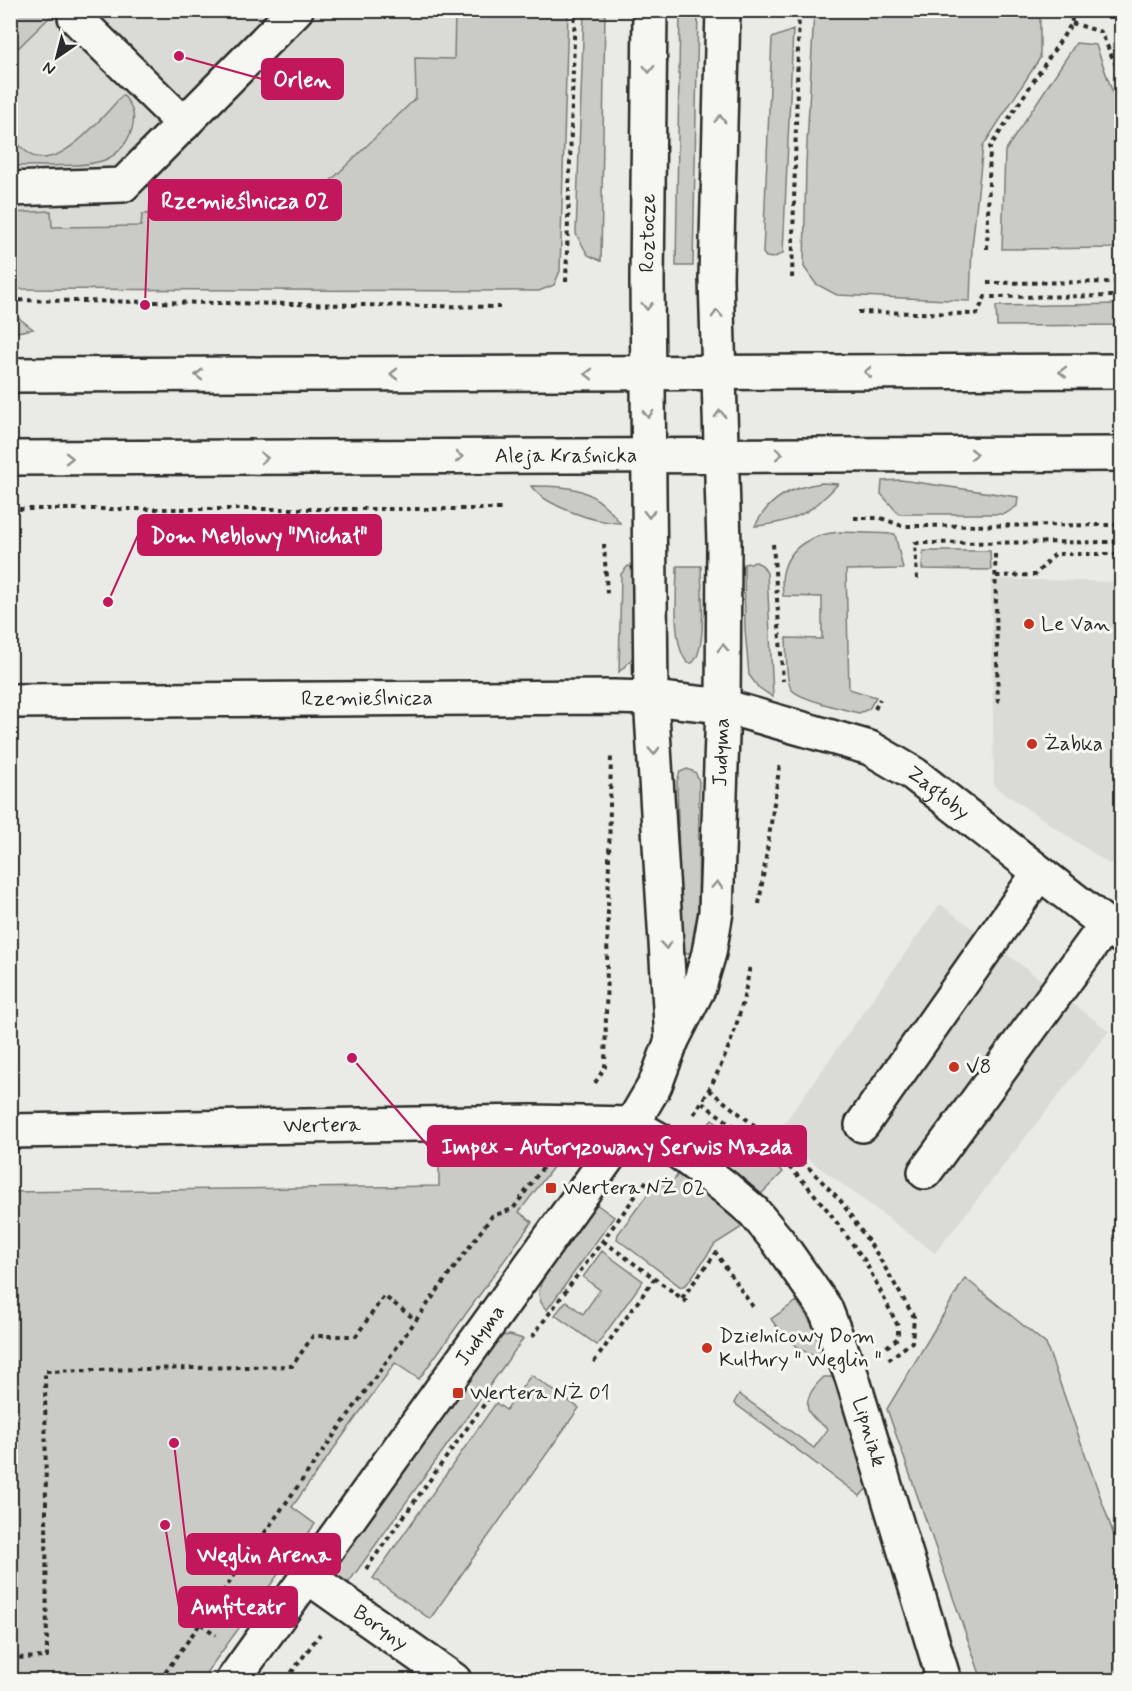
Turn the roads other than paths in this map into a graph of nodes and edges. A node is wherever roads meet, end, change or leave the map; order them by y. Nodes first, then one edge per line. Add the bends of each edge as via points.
1 (82, 10) edge
2 (296, 10) edge
3 (650, 10) edge
4 (723, 10) edge
5 (184, 124) junction
6 (10, 189) edge
7 (1122, 371) edge
8 (648, 373) junction
9 (719, 373) junction
10 (10, 375) edge
11 (1122, 454) edge
12 (649, 455) junction
13 (721, 455) junction
14 (10, 458) edge
15 (651, 698) junction
16 (10, 701) edge
17 (723, 706) junction
18 (1039, 873) junction
19 (1114, 931) edge
20 (672, 1040) junction
21 (632, 1124) junction
22 (862, 1125) dead end
23 (10, 1131) edge
24 (925, 1172) dead end
25 (307, 1576) junction
26 (233, 1680) edge
27 (454, 1680) edge
28 (944, 1680) edge

1 - 5 street via 75,17
2 - 5 street
3 -> 8 street, Roztocze
9 -> 4 street via 716,278
5 - 6 street via 123,185
7 -> 9 street
8 - 9 street
8 -> 10 street
8 -> 12 street, Roztocze
13 -> 9 street
13 -> 11 street, Aleja Kraśnicka
12 - 13 street, Aleja Kraśnicka
14 -> 12 street, Aleja Kraśnicka
12 -> 15 street, Judyma
17 -> 13 street, Judyma
15 - 16 street, Rzemieślnicza
15 - 17 street, Rzemieślnicza
15 -> 20 street, Judyma
17 - 18 street, Zagłoby via 870,748 914,774
20 -> 17 street, Judyma via 699,987 716,912
18 - 19 street, Zagłoby
18 - 22 street
19 - 24 street
20 - 21 street, Judyma via 655,1085
21 - 23 street, Wertera via 532,1122
21 - 25 street, Judyma
21 - 28 street, Lipniak via 672,1147 754,1212 825,1308 850,1371
25 - 26 street, Judyma
25 - 27 street, Boryny

